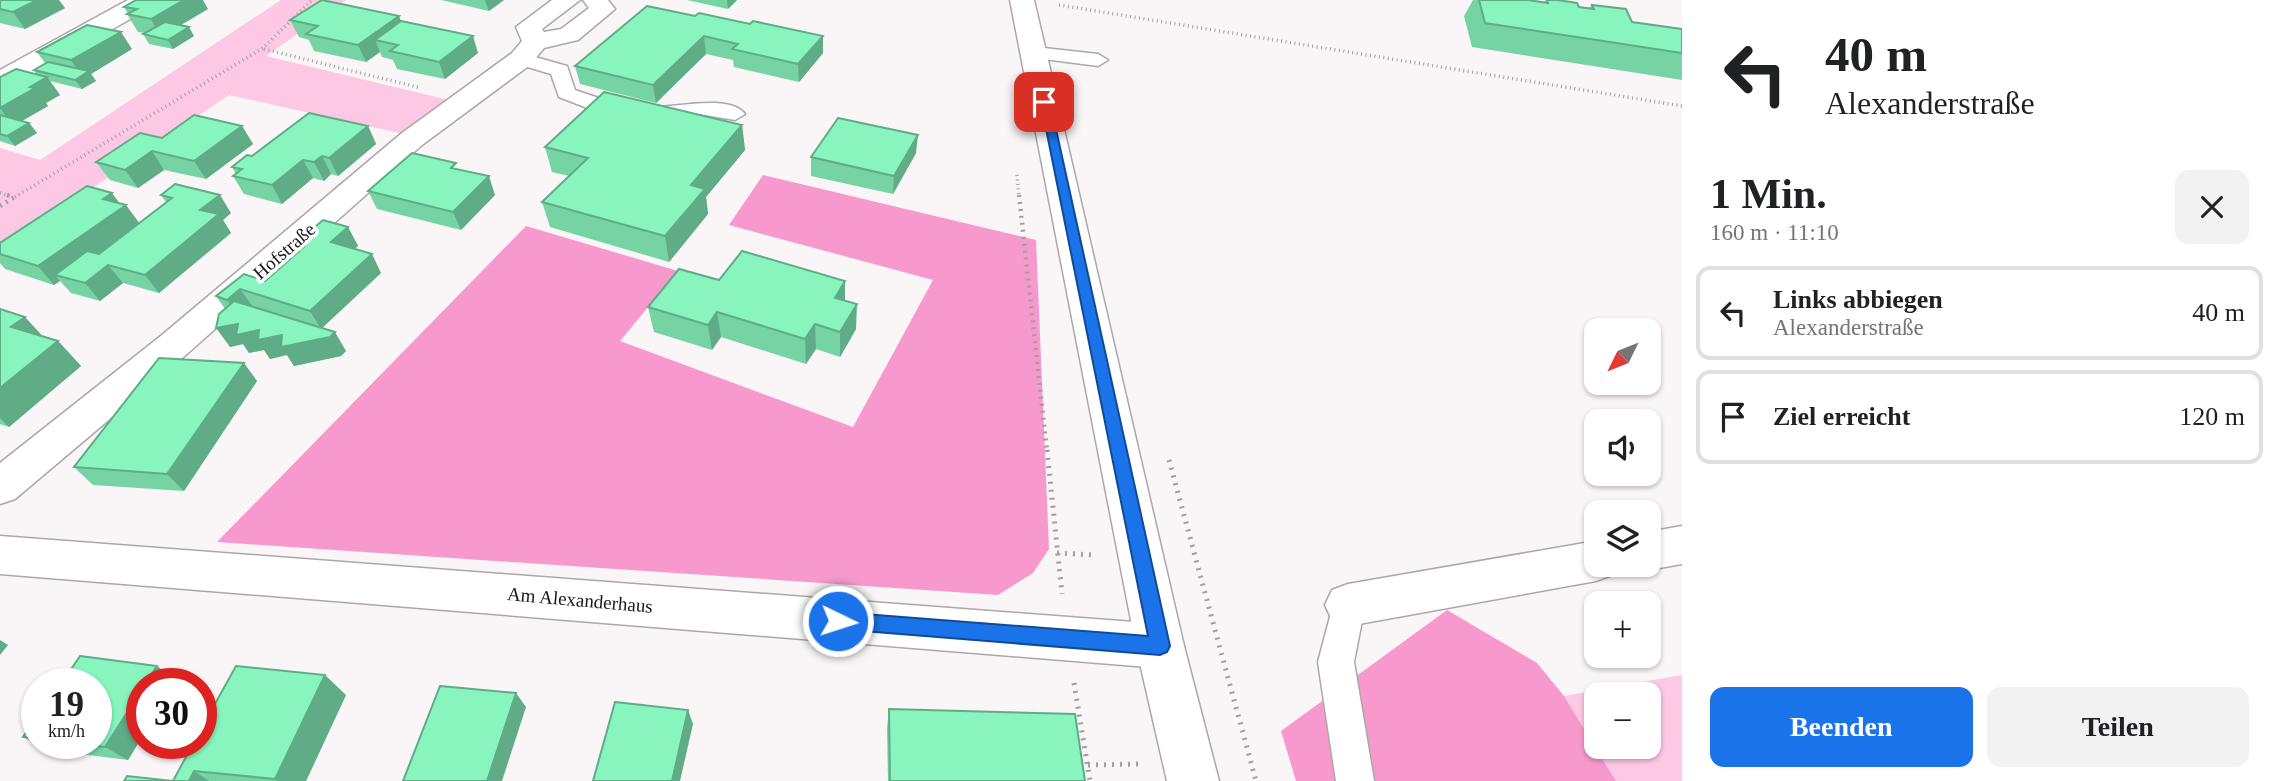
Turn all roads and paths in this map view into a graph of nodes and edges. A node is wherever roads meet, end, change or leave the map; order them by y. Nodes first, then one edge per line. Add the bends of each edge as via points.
1 (146, 0) edge
2 (313, 0) edge
3 (568, 0) edge
4 (595, 0) edge
5 (1022, 0) edge
6 (1054, 4) dead end
7 (263, 48) junction
8 (528, 50) junction
9 (1035, 53) junction
10 (1098, 60) dead end
11 (0, 81) edge
12 (467, 99) junction
13 (1682, 106) edge
14 (735, 114) dead end
15 (1016, 166) dead end
16 (0, 193) edge
17 (14, 197) junction
18 (0, 206) edge
19 (0, 487) edge
20 (1682, 545) edge
21 (1661, 549) edge
22 (0, 555) edge
23 (1584, 563) edge
24 (1348, 605) joint
25 (1066, 639) junction
26 (1160, 646) junction
27 (1251, 761) dead end
28 (1090, 781) edge
29 (1193, 781) edge
30 (1256, 781) edge
31 (1355, 781) edge

1 - 11 street
2 - 7 path
3 - 8 street via 529,27
4 - 8 street, Hofstraße via 603,9 569,34
5 - 9 street
6 - 13 path
7 - 12 path
7 - 17 path
8 - 12 street, Hofstraße
8 - 14 lane via 561,70 566,93 602,107 648,114 692,107
9 - 10 lane
9 - 26 street
12 - 19 street, Hofstraße via 412,139 175,344
15 - 25 path
16 - 17 path
17 - 18 path
20 - 21 street
22 - 25 street, Am Alexanderhaus
23 - 24 street
24 - 31 lane via 1336,662
25 - 26 street, Am Alexanderhaus
25 - 28 path
26 - 29 street
27 - 30 path

